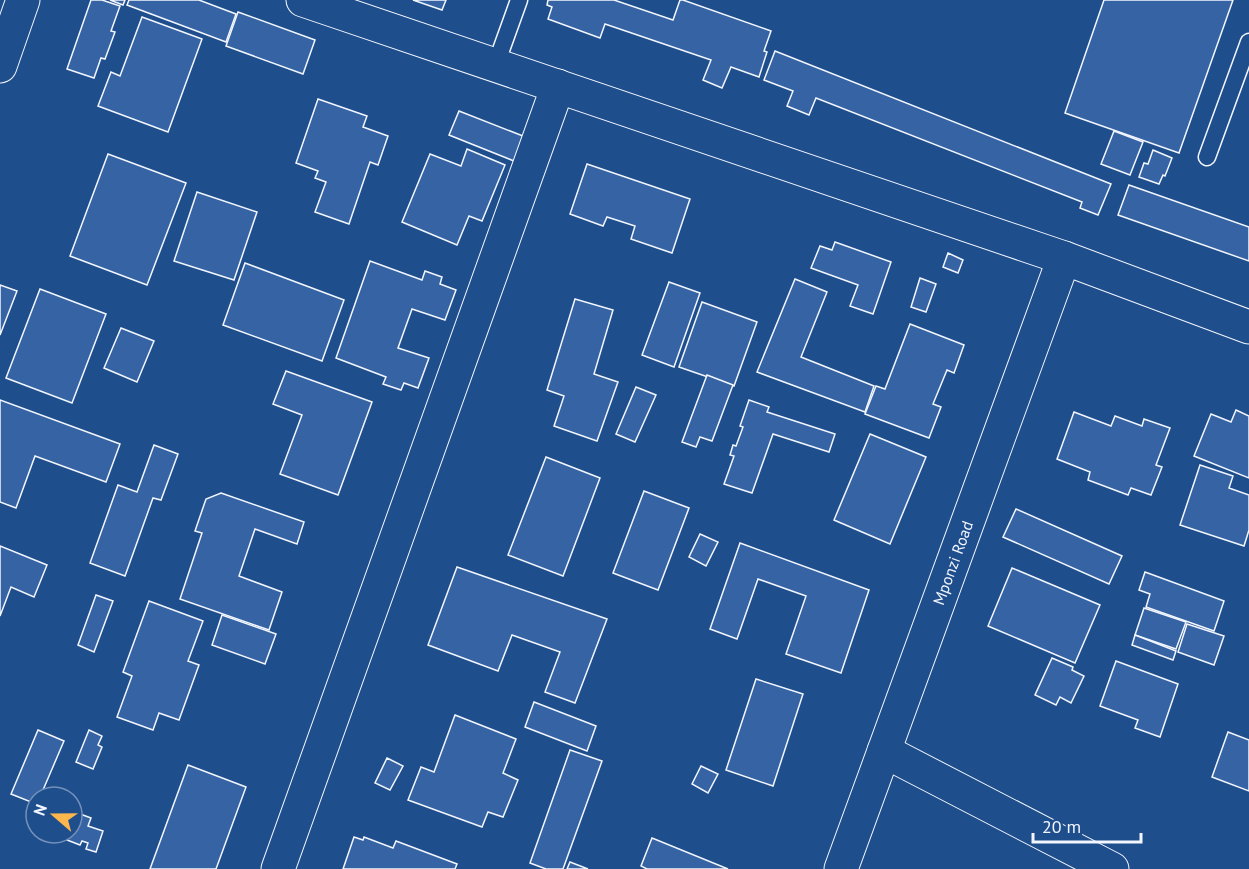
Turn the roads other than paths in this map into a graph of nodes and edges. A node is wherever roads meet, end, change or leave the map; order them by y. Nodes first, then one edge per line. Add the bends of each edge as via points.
1 (23, 0) edge
2 (303, 0) edge
3 (519, 0) edge
4 (1249, 42) edge
5 (496, 64) junction
6 (0, 66) edge
7 (558, 86) junction
8 (1207, 157) dead end
9 (1065, 258) junction
10 (1249, 327) edge
11 (884, 752) junction
12 (278, 869) edge
13 (841, 869) edge
14 (1112, 869) edge

1 - 6 street
2 - 5 street
3 - 5 lane
4 - 8 lane
5 - 7 street
7 - 9 street
7 - 12 street
9 - 10 street
9 - 11 street, Mponzi Road
11 - 13 street, Mponzi Road
11 - 14 street

